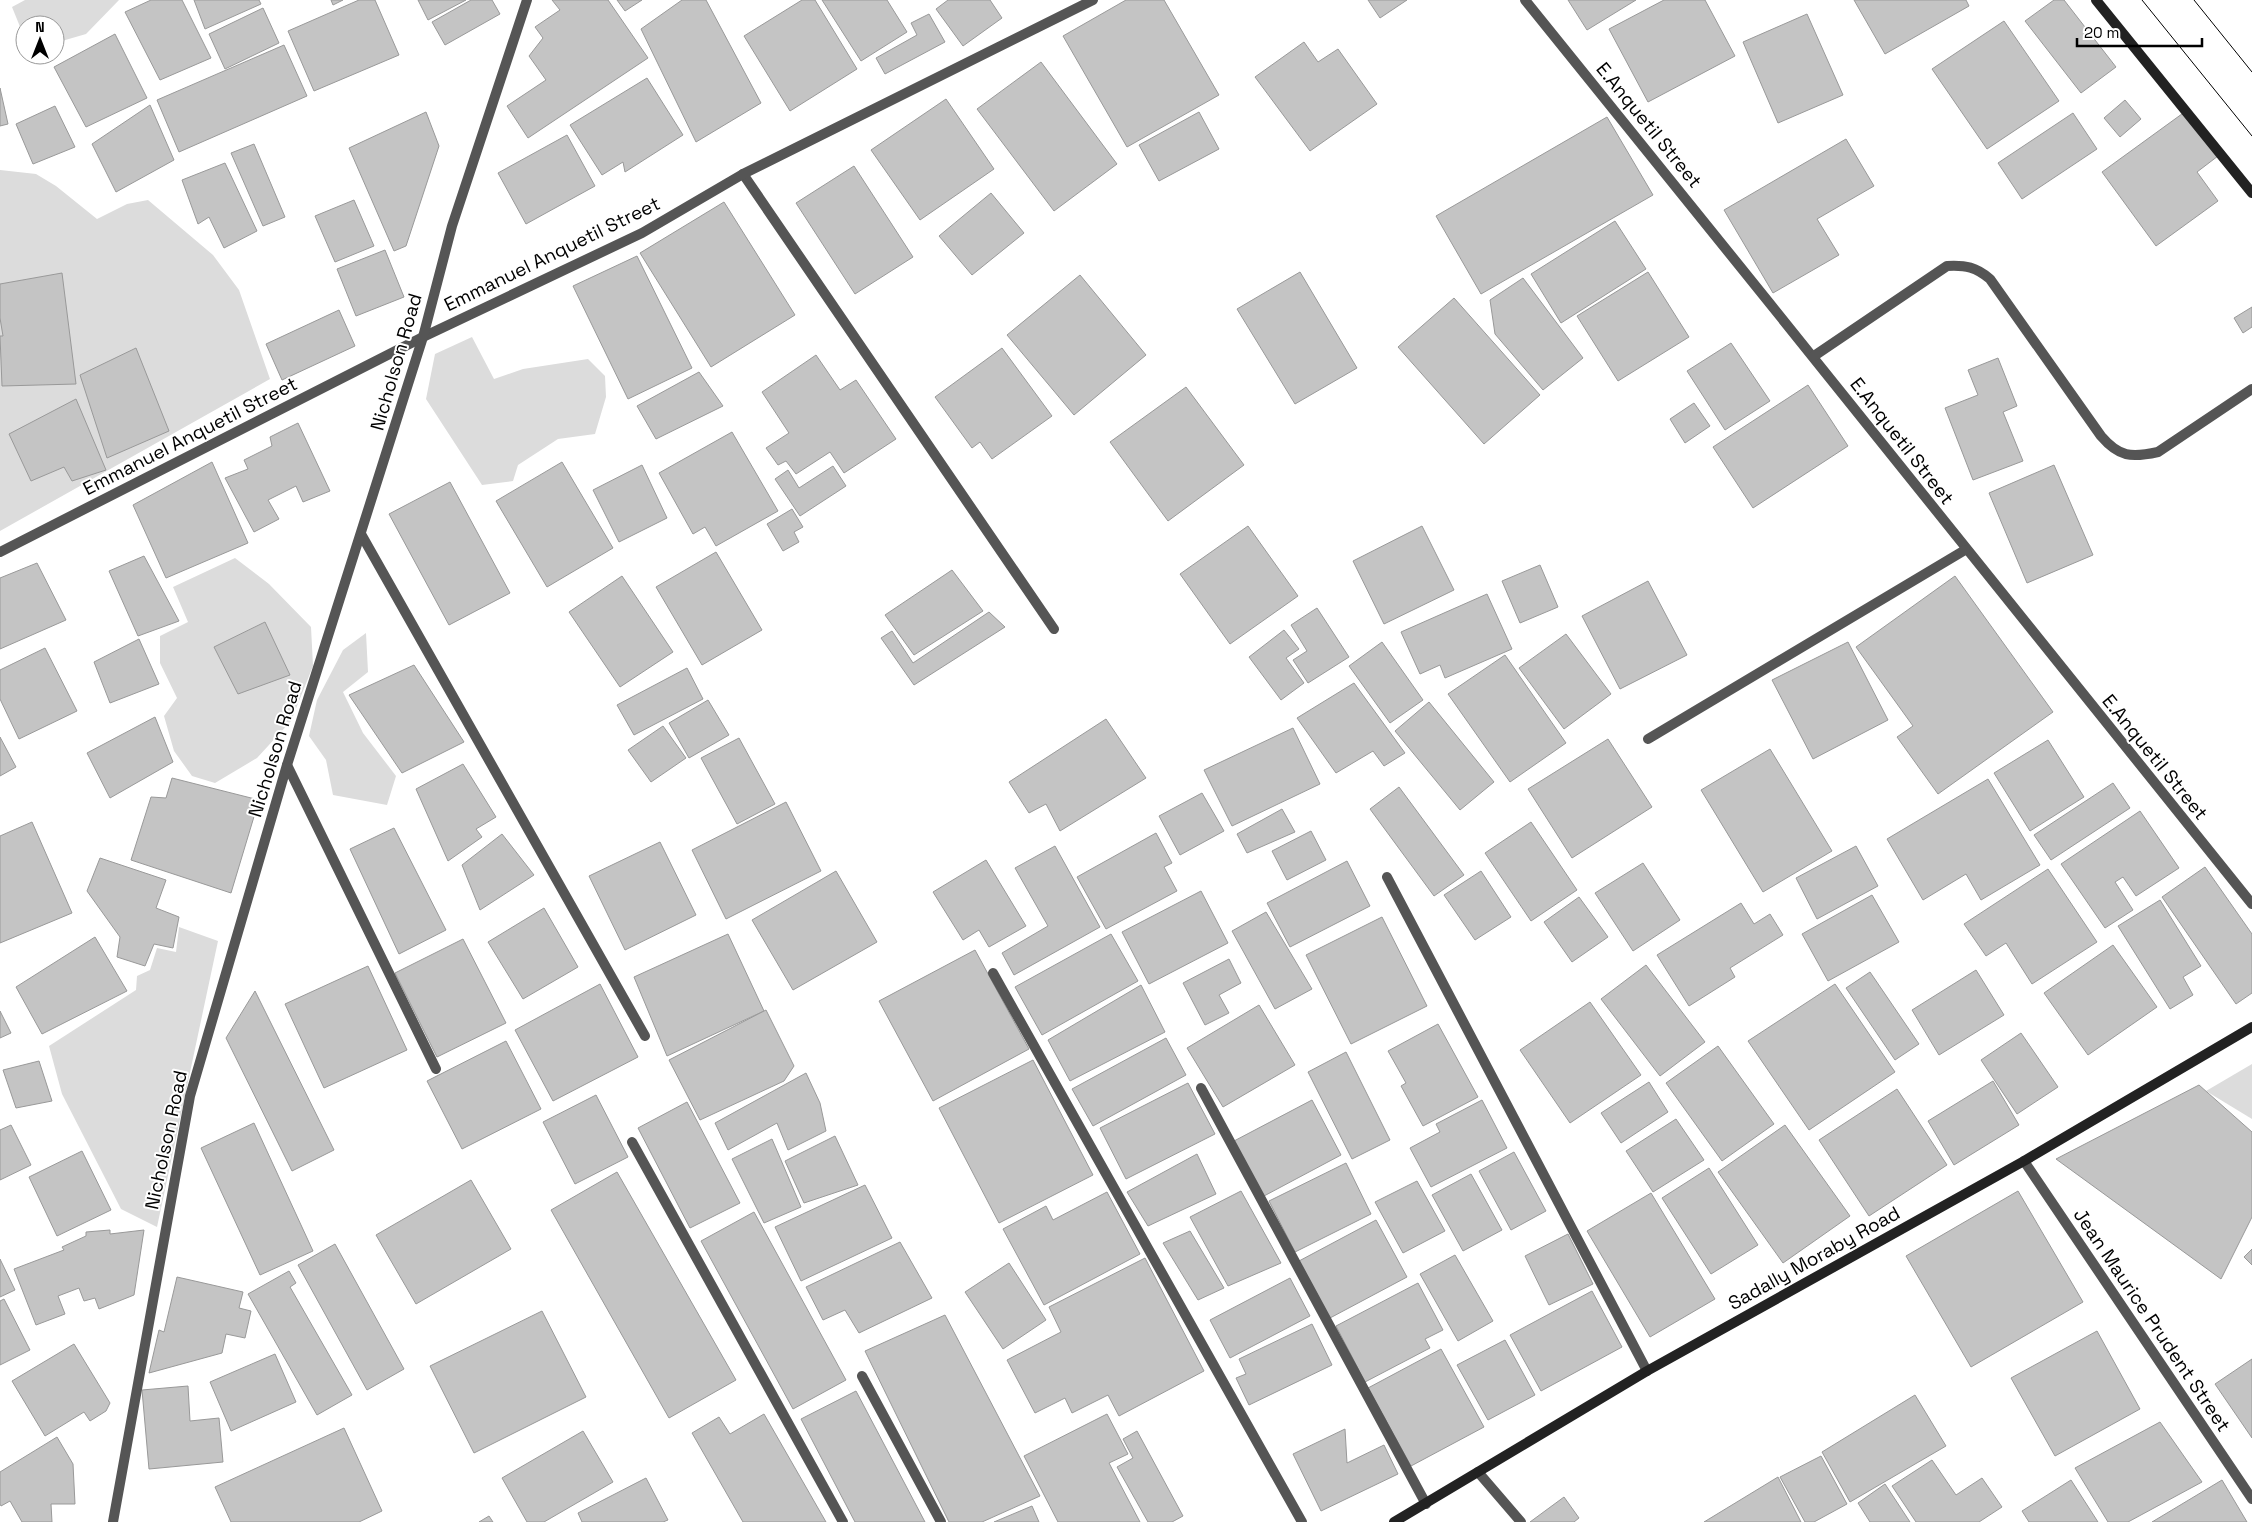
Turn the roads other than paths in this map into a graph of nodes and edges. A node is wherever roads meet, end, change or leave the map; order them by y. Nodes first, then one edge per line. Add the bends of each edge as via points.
1 (527, 0) edge
2 (1091, 0) edge
3 (1525, 0) edge
4 (2096, 0) edge
5 (743, 174) junction
6 (2252, 193) edge
7 (423, 337) junction
8 (1814, 356) junction
9 (2252, 389) edge
10 (361, 534) junction
11 (1966, 550) junction
12 (0, 552) edge
13 (1054, 629) dead end
14 (1648, 739) dead end
15 (287, 765) junction
16 (1387, 877) dead end
17 (2252, 904) edge
18 (993, 972) dead end
19 (2252, 1027) edge
20 (645, 1036) dead end
21 (436, 1069) dead end
22 (1201, 1088) dead end
23 (632, 1142) dead end
24 (2024, 1161) junction
25 (1647, 1371) junction
26 (862, 1376) dead end
27 (1478, 1472) junction
28 (2252, 1499) edge
29 (1426, 1504) junction
30 (112, 1522) edge
31 (843, 1522) edge
32 (941, 1522) edge
33 (1302, 1522) edge
34 (1394, 1522) edge
35 (1521, 1522) edge

1 - 7 street, Nicholson Road via 452,226
2 - 5 street, Emmanuel Anquetil Street
3 - 8 street, E.Anquetil Street
4 - 6 street
5 - 7 street, Emmanuel Anquetil Street via 642,233
5 - 13 street
7 - 10 street, Nicholson Road
7 - 12 street, Emmanuel Anquetil Street
8 - 9 street via 1947,266 1964,265 1978,268 1990,279 2101,436 2112,448 2126,455 2158,452
8 - 11 street, E.Anquetil Street
10 - 15 street, Nicholson Road
10 - 20 street
11 - 14 street
11 - 17 street, E.Anquetil Street
15 - 21 street
15 - 30 street, Nicholson Road via 190,1096
16 - 25 street
18 - 33 street
19 - 24 street, Sadally Moraby Road
22 - 29 street
23 - 31 street
24 - 25 street, Sadally Moraby Road
24 - 28 street, Jean Maurice Prudent Street
25 - 27 street, Sadally Moraby Road
26 - 32 street
27 - 29 street, Sadally Moraby Road
27 - 35 street
29 - 34 street, Sadally Moraby Road

